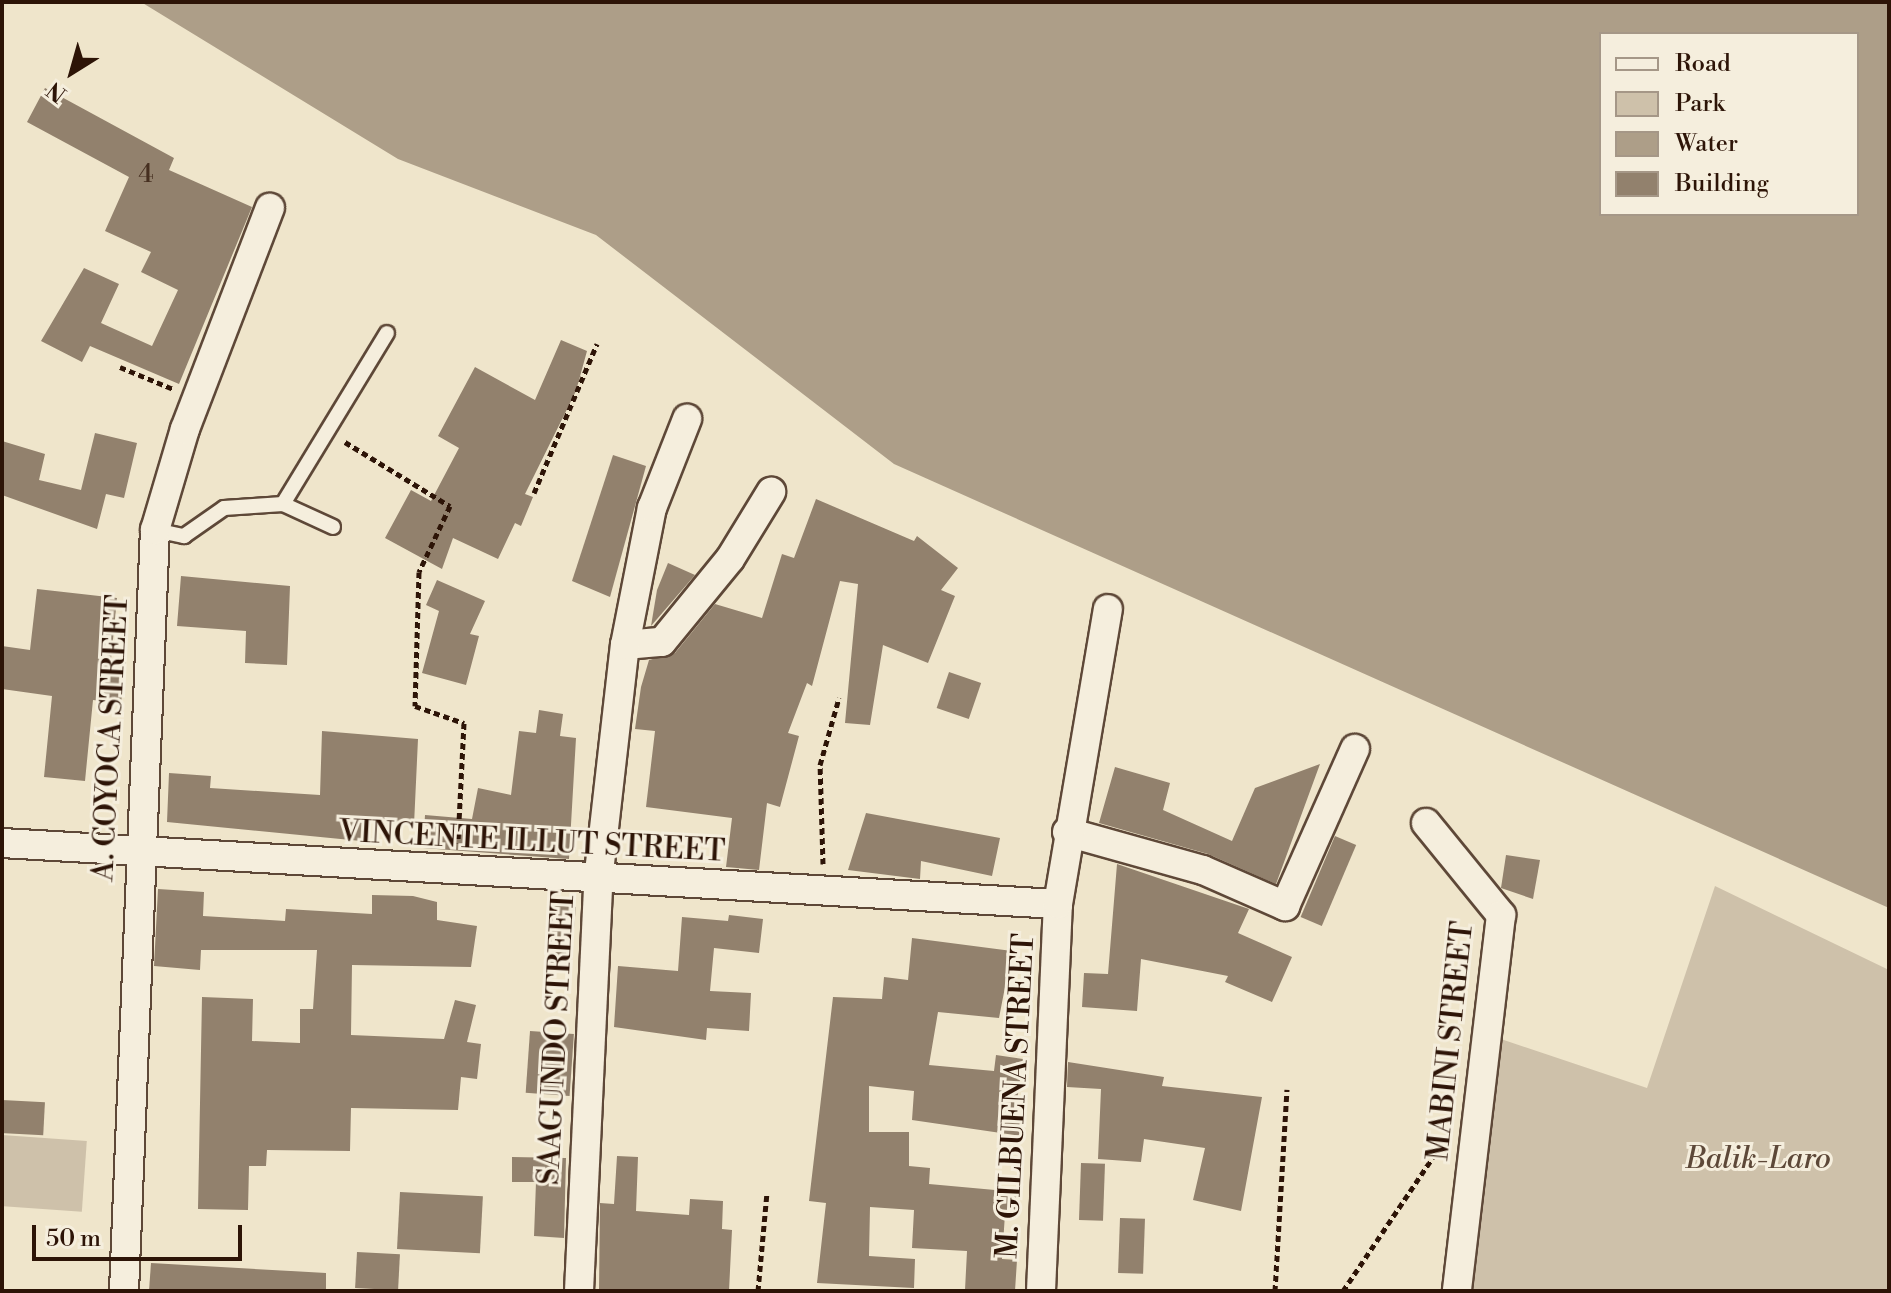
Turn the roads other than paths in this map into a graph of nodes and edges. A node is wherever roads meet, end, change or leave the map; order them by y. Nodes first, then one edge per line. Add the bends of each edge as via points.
1 (270, 208) dead end
2 (387, 333) dead end
3 (687, 419) dead end
4 (771, 492) dead end
5 (283, 504) junction
6 (333, 527) dead end
7 (155, 530) junction
8 (1108, 609) dead end
9 (625, 645) junction
10 (1355, 749) dead end
11 (1426, 823) dead end
12 (1067, 832) junction
13 (2, 843) edge
14 (138, 852) junction
15 (598, 881) junction
16 (1058, 904) junction
17 (124, 1291) edge
18 (579, 1291) edge
19 (1041, 1291) edge
20 (1457, 1291) edge

1 - 7 street, A. COYOCA STREET via 197,398
2 - 5 lane
3 - 9 street, SAAGUNDO STREET via 652,508
4 - 9 street via 730,559 662,642
5 - 6 lane
5 - 7 lane via 224,508 184,536
7 - 14 street, A. COYOCA STREET
8 - 12 street, M. GILBUENA STREET
9 - 15 street, SAAGUNDO STREET
10 - 12 street via 1285,906 1203,870
11 - 20 street, MABINI STREET via 1501,915
12 - 16 street, M. GILBUENA STREET
13 - 14 street, VINCENTE ILLUT STREET
14 - 15 street, VINCENTE ILLUT STREET
14 - 17 street, A. COYOCA STREET
15 - 16 street, VINCENTE ILLUT STREET
15 - 18 street, SAAGUNDO STREET
16 - 19 street, M. GILBUENA STREET

